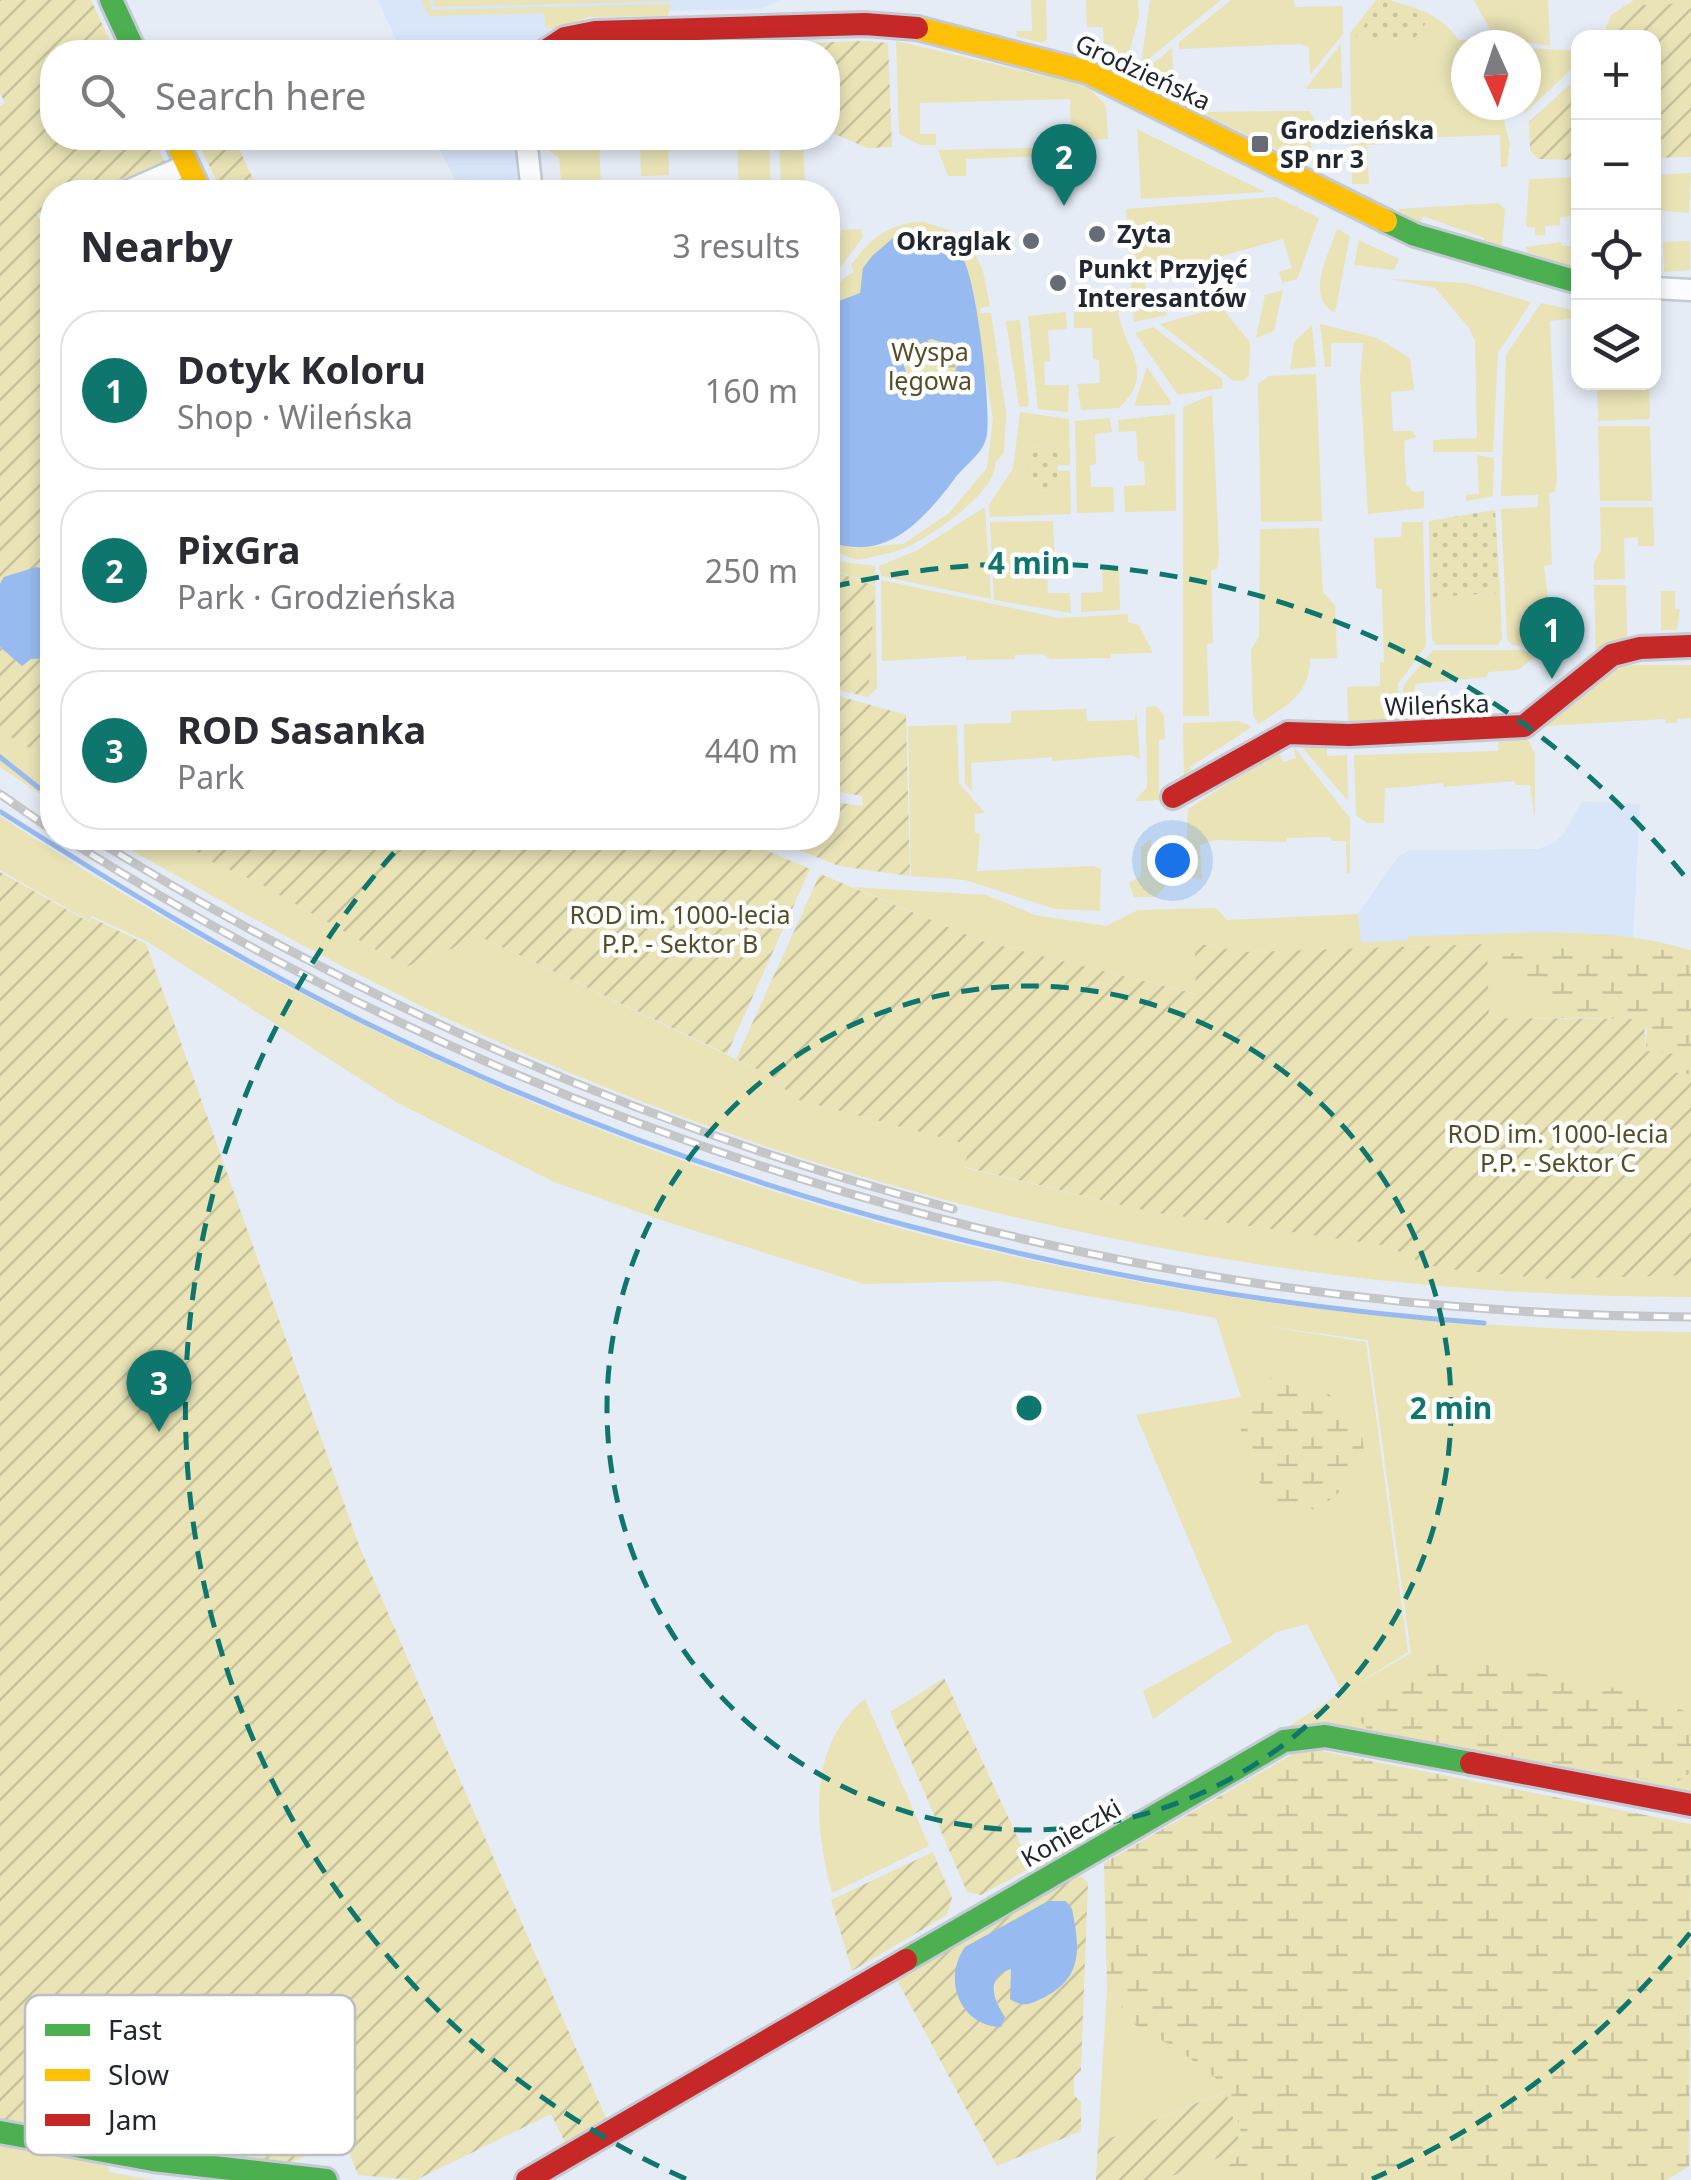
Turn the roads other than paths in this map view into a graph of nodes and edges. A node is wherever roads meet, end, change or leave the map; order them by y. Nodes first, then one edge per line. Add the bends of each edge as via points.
1 (111, 0) edge
2 (129, 40) edge
3 (562, 40) edge
4 (181, 150) edge
5 (527, 150) edge
6 (187, 164) junction
7 (152, 180) edge
8 (194, 180) edge
9 (531, 180) edge
10 (1571, 280) edge
11 (1661, 288) edge
12 (1691, 290) edge
13 (1691, 646) edge
14 (1173, 797) dead end
15 (1691, 1805) edge
16 (0, 2132) edge
17 (25, 2137) edge
18 (126, 2155) edge
19 (326, 2180) edge
20 (527, 2180) edge

1 - 2 street
3 - 10 street, Grodzieńska via 595,32 865,24 942,33 1086,72 1414,234
4 - 6 street
5 - 9 street
6 - 7 street
6 - 8 street
11 - 12 street
13 - 14 street, Wileńska via 1623,648 1524,726 1288,733
15 - 20 street, Konieczki via 1325,1736 1284,1741
16 - 17 street
18 - 19 street

